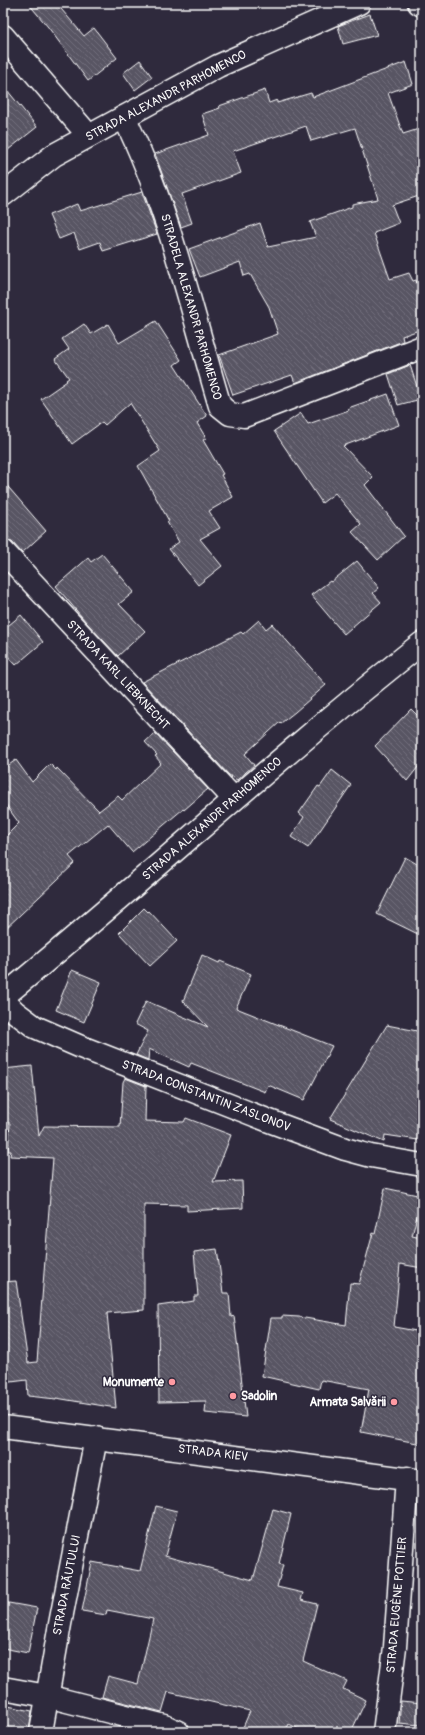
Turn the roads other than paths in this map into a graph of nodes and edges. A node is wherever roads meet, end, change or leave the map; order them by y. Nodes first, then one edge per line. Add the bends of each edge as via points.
1 (359, 3) edge
2 (418, 3) edge
3 (422, 5) edge
4 (3, 36) edge
5 (124, 117) junction
6 (89, 136) junction
7 (3, 194) edge
8 (422, 347) edge
9 (3, 552) edge
10 (422, 643) edge
11 (234, 799) junction
12 (3, 998) edge
13 (422, 1165) edge
14 (3, 1427) edge
15 (96, 1438) junction
16 (414, 1479) edge
17 (3, 1688) edge
18 (47, 1696) junction
19 (41, 1732) edge
20 (178, 1732) edge
21 (384, 1732) edge

1 - 5 street, STRADA ALEXANDR PARHOMENCO via 218,66
2 - 3 street
4 - 6 street
5 - 6 street, STRADA ALEXANDR PARHOMENCO
5 - 8 street, STRADELA ALEXANDR PARHOMENCO via 161,202 220,406 230,414 244,416
6 - 7 street, STRADA ALEXANDR PARHOMENCO via 54,155
9 - 11 street, STRADA KARL LIEBKNECHT
10 - 11 street, STRADA ALEXANDR PARHOMENCO
11 - 12 street, STRADA ALEXANDR PARHOMENCO
12 - 13 street, STRADA CONSTANTIN ZASLONOV via 15,1012 35,1027 81,1047 345,1149
14 - 15 street, STRADA KIEV
15 - 16 street, STRADA KIEV
15 - 18 street, STRADA RĂUTULUI
16 - 21 street, STRADA EUGÈNE POTTIER
17 - 18 street
18 - 19 street, STRADA RĂUTULUI
18 - 20 street via 164,1726

